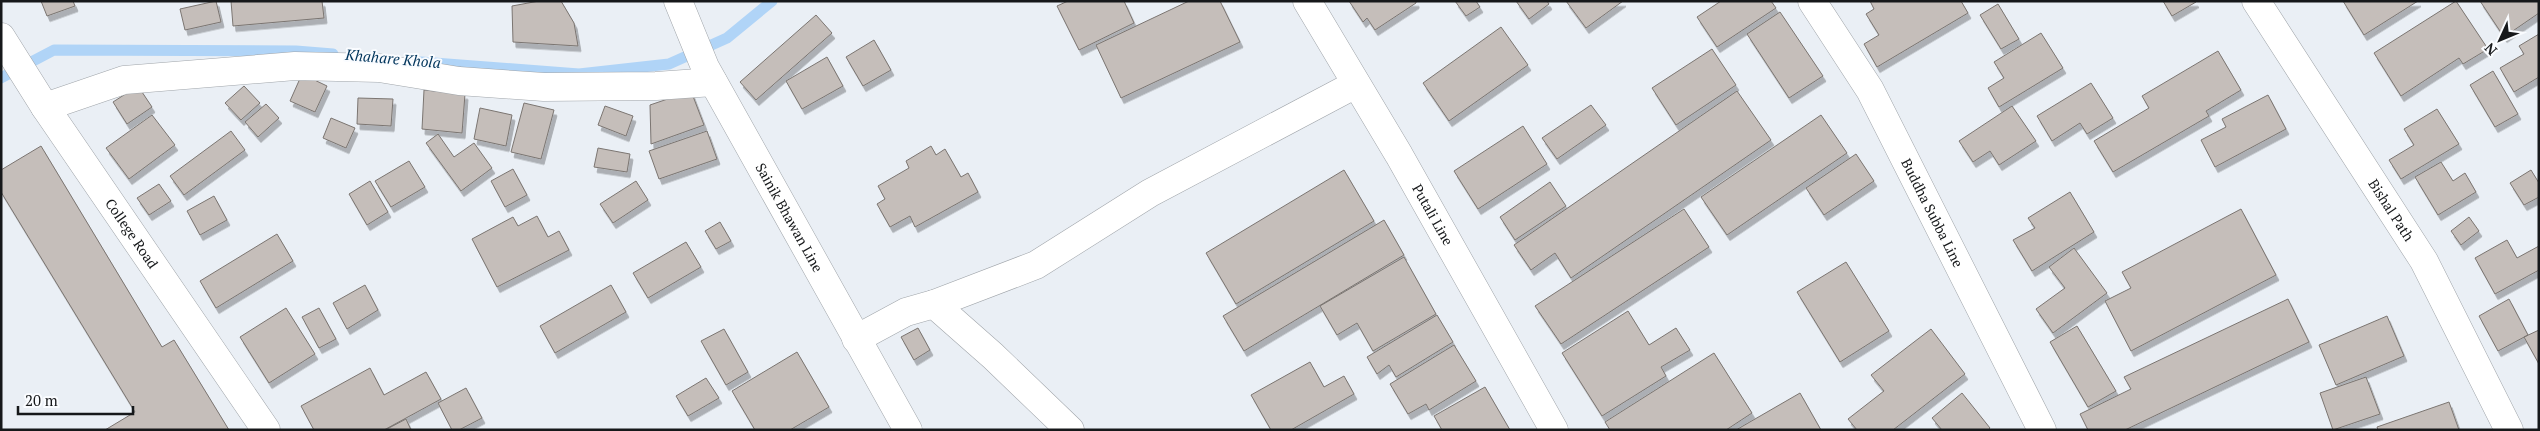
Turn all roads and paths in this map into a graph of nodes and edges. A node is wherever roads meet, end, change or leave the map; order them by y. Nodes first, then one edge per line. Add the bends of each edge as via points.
1 (1307, 1) edge
2 (1812, 1) edge
3 (2256, 1) edge
4 (683, 14) edge
5 (2, 38) edge
6 (709, 74) junction
7 (1356, 84) junction
8 (42, 101) junction
9 (934, 304) junction
10 (856, 339) junction
11 (266, 430) edge
12 (908, 430) edge
13 (1070, 430) edge
14 (1554, 430) edge
15 (2042, 430) edge
16 (2509, 430) edge

1 - 7 street, Putali Line
2 - 15 street, Buddha Subba Line via 1870,90
3 - 16 street, Bishal Path via 2424,261
4 - 6 street, Sainik Bhawan Line
5 - 8 street, College Road
6 - 8 street via 656,86 544,87 459,81 379,68 295,66 124,80
6 - 10 street, Sainik Bhawan Line
7 - 9 street via 1150,193 1036,265
7 - 14 street, Putali Line
8 - 11 street, College Road
9 - 10 street via 906,312
9 - 13 street
10 - 12 street, Sainik Bhawan Line

